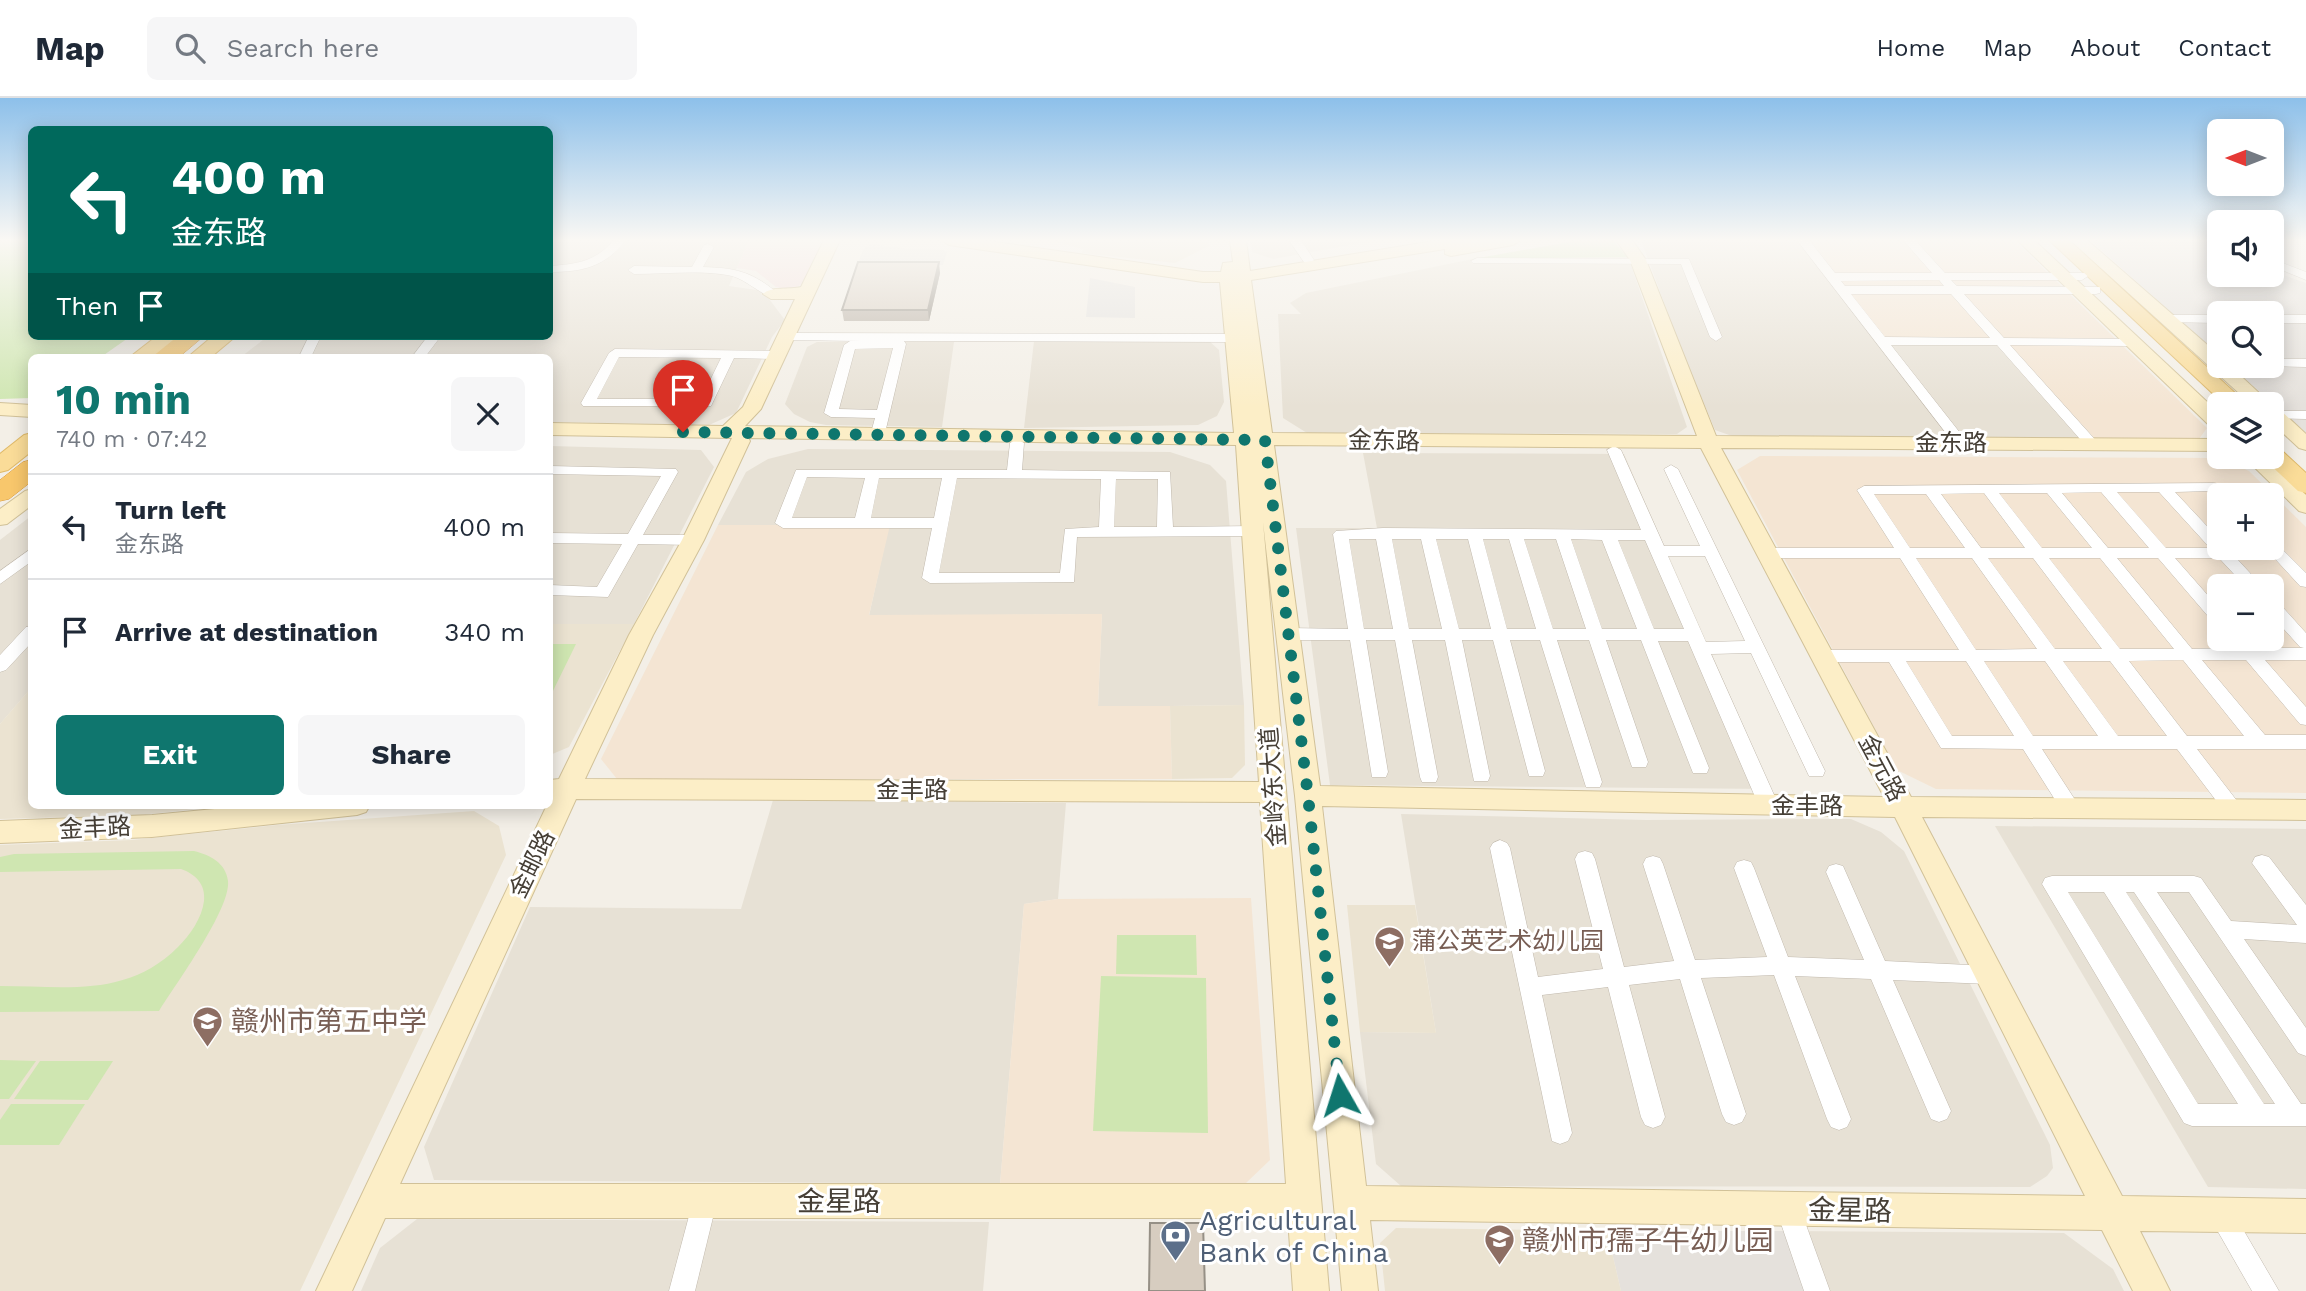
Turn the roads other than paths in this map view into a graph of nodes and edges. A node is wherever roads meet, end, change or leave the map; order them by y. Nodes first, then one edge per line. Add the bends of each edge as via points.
1 (772, 296) edge
2 (804, 296) edge
3 (810, 296) edge
4 (1234, 296) edge
5 (1240, 296) edge
6 (1265, 296) edge
7 (1650, 296) edge
8 (1699, 296) edge
9 (1845, 296) edge
10 (1960, 296) edge
11 (2091, 296) edge
12 (2095, 296) edge
13 (2118, 296) edge
14 (2141, 296) edge
15 (2207, 319) edge
16 (2284, 319) edge
17 (2306, 319) edge
18 (2168, 320) junction
19 (1250, 328) junction
20 (791, 331) junction
21 (1716, 337) dead end
22 (1232, 338) junction
23 (164, 340) edge
24 (187, 340) edge
25 (199, 340) edge
26 (221, 340) edge
27 (432, 340) edge
28 (1881, 341) junction
29 (2000, 342) junction
30 (2132, 342) junction
31 (144, 354) edge
32 (168, 354) edge
33 (180, 354) edge
34 (202, 354) edge
35 (420, 354) edge
36 (730, 354) junction
37 (2207, 354) edge
38 (776, 355) junction
39 (2284, 363) edge
40 (2306, 363) edge
41 (2232, 378) edge
42 (2223, 392) edge
43 (2245, 392) edge
44 (2207, 394) edge
45 (9, 413) edge
46 (2207, 413) edge
47 (883, 414) junction
48 (2306, 415) edge
49 (2284, 416) edge
50 (28, 419) edge
51 (2284, 428) edge
52 (553, 429) edge
53 (878, 433) junction
54 (741, 436) junction
55 (553, 437) edge
56 (2284, 437) edge
57 (1017, 443) junction
58 (1256, 443) junction
59 (1961, 443) junction
60 (1213, 444) junction
61 (1301, 444) junction
62 (2092, 444) junction
63 (2306, 444) edge
64 (2207, 445) edge
65 (1711, 446) junction
66 (1614, 450) junction
67 (2207, 451) edge
68 (28, 460) edge
69 (28, 460) edge
70 (28, 462) edge
71 (28, 462) edge
72 (0, 465) edge
73 (2284, 465) edge
74 (1671, 469) dead end
75 (2266, 469) edge
76 (2306, 469) edge
77 (553, 470) edge
78 (0, 474) edge
79 (873, 474) junction
80 (950, 474) junction
81 (1014, 474) junction
82 (1109, 474) junction
83 (0, 486) edge
84 (2306, 486) edge
85 (2207, 487) edge
86 (2163, 488) junction
87 (2106, 489) junction
88 (1931, 490) junction
89 (1989, 490) junction
90 (2052, 490) junction
91 (0, 495) edge
92 (28, 498) edge
93 (2306, 507) edge
94 (0, 519) edge
95 (862, 523) junction
96 (941, 523) junction
97 (1254, 531) junction
98 (1106, 532) junction
99 (1165, 532) junction
100 (1383, 533) junction
101 (1427, 534) junction
102 (1474, 534) junction
103 (1515, 534) junction
104 (1562, 535) junction
105 (1608, 535) junction
106 (2207, 536) edge
107 (553, 538) edge
108 (633, 539) junction
109 (693, 540) junction
110 (1654, 543) junction
111 (1710, 551) junction
112 (1766, 553) junction
113 (1904, 553) junction
114 (1976, 553) junction
115 (2037, 553) junction
116 (2104, 553) junction
117 (2162, 553) junction
118 (2207, 553) edge
119 (28, 556) edge
120 (2284, 559) edge
121 (2230, 560) edge
122 (2243, 574) edge
123 (0, 579) edge
124 (2306, 582) edge
125 (553, 590) edge
126 (2207, 604) edge
127 (2284, 619) edge
128 (1288, 634) junction
129 (1356, 634) junction
130 (1404, 634) junction
131 (1452, 634) junction
132 (1501, 634) junction
133 (28, 635) edge
134 (1549, 635) junction
135 (1596, 635) junction
136 (1646, 635) junction
137 (1697, 641) junction
138 (2306, 643) edge
139 (1755, 647) junction
140 (2247, 651) edge
141 (2188, 654) junction
142 (2250, 654) junction
143 (2306, 654) edge
144 (1971, 655) junction
145 (2050, 655) junction
146 (2116, 655) junction
147 (1822, 656) junction
148 (1894, 656) junction
149 (0, 666) edge
150 (2306, 719) edge
151 (2183, 742) junction
152 (2260, 742) junction
153 (2306, 742) edge
154 (2028, 743) junction
155 (2113, 743) junction
156 (1639, 762) dead end
157 (1700, 768) dead end
158 (1536, 771) dead end
159 (1816, 771) dead end
160 (1379, 772) dead end
161 (1481, 776) dead end
162 (1429, 777) dead end
163 (1593, 782) dead end
164 (559, 788) edge
165 (1274, 792) junction
166 (1308, 796) junction
167 (1769, 806) junction
168 (1903, 807) junction
169 (318, 809) edge
170 (550, 809) edge
171 (2071, 809) junction
172 (2234, 810) junction
173 (2306, 810) edge
174 (0, 832) edge
175 (1500, 848) dead end
176 (1585, 859) dead end
177 (2262, 863) dead end
178 (1653, 864) dead end
179 (1744, 868) dead end
180 (1836, 872) dead end
181 (2110, 884) junction
182 (2140, 884) junction
183 (2306, 921) edge
184 (2225, 929) junction
185 (2306, 934) edge
186 (1780, 966) junction
187 (1687, 969) junction
188 (1878, 970) junction
189 (1989, 975) junction
190 (1616, 976) junction
191 (1531, 987) junction
192 (2306, 1046) edge
193 (1939, 1111) dead end
194 (1734, 1114) dead end
195 (2258, 1115) junction
196 (2300, 1115) edge
197 (1653, 1117) dead end
198 (1839, 1119) dead end
199 (1560, 1133) dead end
200 (375, 1201) junction
201 (705, 1201) junction
202 (1304, 1201) junction
203 (1352, 1203) junction
204 (1788, 1209) junction
205 (2111, 1212) junction
206 (2221, 1216) junction
207 (2306, 1216) edge
208 (334, 1291) edge
209 (682, 1291) edge
210 (1311, 1291) edge
211 (1360, 1291) edge
212 (1817, 1291) edge
213 (2152, 1291) edge
214 (2266, 1291) edge

1 - 20 street
2 - 20 street, 金邮路
3 - 20 street, 金邮路
4 - 22 street, 金岭东大道
5 - 19 street, 金岭东大道
6 - 19 street
7 - 65 street, 金元路
8 - 21 street
9 - 28 street
10 - 29 street
11 - 30 street
12 - 44 main road
13 - 42 main road
14 - 18 street
15 - 18 street
16 - 17 street
18 - 37 street
19 - 58 street, 金岭东大道
20 - 22 street
20 - 38 street, 金邮路
20 - 54 street, 金邮路 via 756,419
22 - 58 street, 金岭东大道
23 - 31 main road
24 - 32 highway
25 - 33 highway
26 - 34 main road
27 - 35 street
28 - 29 street
28 - 59 street
29 - 30 street
29 - 62 street
30 - 46 street
36 - 36 street via 615,354 588,403 706,403
36 - 38 street
38 - 54 street, 金邮路
39 - 40 street
41 - 43 street
45 - 50 street
47 - 47 street via 900,344 850,345 831,413
47 - 53 street
48 - 49 street
51 - 63 street
52 - 54 street
53 - 54 street
53 - 60 street
54 - 55 street
54 - 57 street
54 - 109 street, 金邮路
56 - 76 main road
57 - 60 street
57 - 81 street
58 - 60 street via 1233,454
58 - 60 street via 1237,430
58 - 61 street, 金东路
58 - 61 street via 1278,458
58 - 97 street, 金岭东大道
58 - 128 street, 金岭东大道
59 - 62 street, 金东路
59 - 65 street, 金东路
61 - 65 street, 金东路
61 - 66 street, 金东路
62 - 64 street, 金东路
65 - 66 street, 金东路
65 - 67 street, 金东路
65 - 112 street, 金元路
66 - 110 street
68 - 72 main road
69 - 78 highway
70 - 83 highway
71 - 91 highway
73 - 84 main road
74 - 111 street
75 - 93 street
77 - 108 street via 671,472
79 - 80 street
79 - 95 street
79 - 95 street via 801,473 783,523
80 - 81 street
80 - 96 street
81 - 82 street
82 - 98 street
82 - 99 street via 1165,475
85 - 86 street
86 - 87 street
86 - 106 street
87 - 90 street
87 - 117 street
88 - 89 street
88 - 113 street via 1864,490
88 - 114 street
89 - 90 street
89 - 115 street
90 - 116 street
92 - 94 street
95 - 96 street
96 - 98 street via 930,578 1068,578 1070,532
97 - 99 street
97 - 165 street, 金岭东大道
98 - 99 street
100 - 101 street
100 - 129 street via 1341,534
100 - 130 street
101 - 102 street
101 - 131 street
102 - 103 street
102 - 132 street
103 - 104 street
103 - 134 street
104 - 105 street
104 - 135 street
105 - 110 street
105 - 136 street
107 - 108 street
108 - 109 street
108 - 125 street via 602,593
109 - 164 street, 金邮路
110 - 111 street
110 - 137 street
111 - 139 street
112 - 113 street
112 - 147 street, 金元路
113 - 114 street
113 - 144 street
114 - 115 street
114 - 145 street
115 - 116 street
115 - 146 street
116 - 117 street
116 - 141 street
117 - 118 street
117 - 126 street
119 - 123 street
120 - 124 street
121 - 122 street
127 - 138 street
128 - 129 street
128 - 166 street, 金岭东大道
129 - 130 street
129 - 160 street
130 - 131 street
130 - 162 street
131 - 132 street
131 - 161 street
132 - 134 street
132 - 158 street
133 - 149 street
134 - 135 street
134 - 163 street
135 - 136 street
135 - 156 street
136 - 137 street
136 - 157 street
137 - 139 street
137 - 167 street
139 - 159 street
140 - 142 street
141 - 142 street
141 - 146 street
141 - 152 street
142 - 143 street
142 - 150 street
144 - 145 street
144 - 148 street
144 - 154 street
145 - 146 street
145 - 155 street
146 - 151 street
147 - 148 street
147 - 168 street, 金元路
148 - 154 street via 1947,743
151 - 152 street
151 - 155 street
151 - 172 street
152 - 153 street
154 - 155 street
154 - 171 street
164 - 165 street, 金丰路
165 - 202 street, 金岭东大道
166 - 167 street, 金丰路
166 - 203 street, 金岭东大道
167 - 168 street, 金丰路
168 - 171 street, 金丰路
168 - 189 street, 金元路
169 - 174 street, 金丰路 via 152,826
170 - 200 street, 金邮路
171 - 172 street, 金丰路
172 - 173 street, 金丰路
175 - 191 street
176 - 190 street
177 - 183 street
178 - 187 street
179 - 186 street
180 - 188 street
181 - 182 street
181 - 195 street
181 - 195 street via 2052,884 2192,1115
182 - 184 street via 2194,884
182 - 196 street
184 - 185 street
184 - 192 street
186 - 187 street
186 - 188 street
186 - 198 street
187 - 190 street
187 - 194 street
188 - 189 street
188 - 193 street
189 - 205 street, 金元路
190 - 191 street
190 - 197 street
191 - 199 street
195 - 196 street
200 - 201 street, 金星路
200 - 208 street, 金邮路
201 - 202 street, 金星路
201 - 209 street
202 - 210 street, 金岭东大道
203 - 204 street, 金星路
203 - 211 street, 金岭东大道
204 - 205 street, 金星路
204 - 212 street
205 - 206 street, 金星路
205 - 213 street, 金元路
206 - 207 street, 金星路
206 - 214 street

